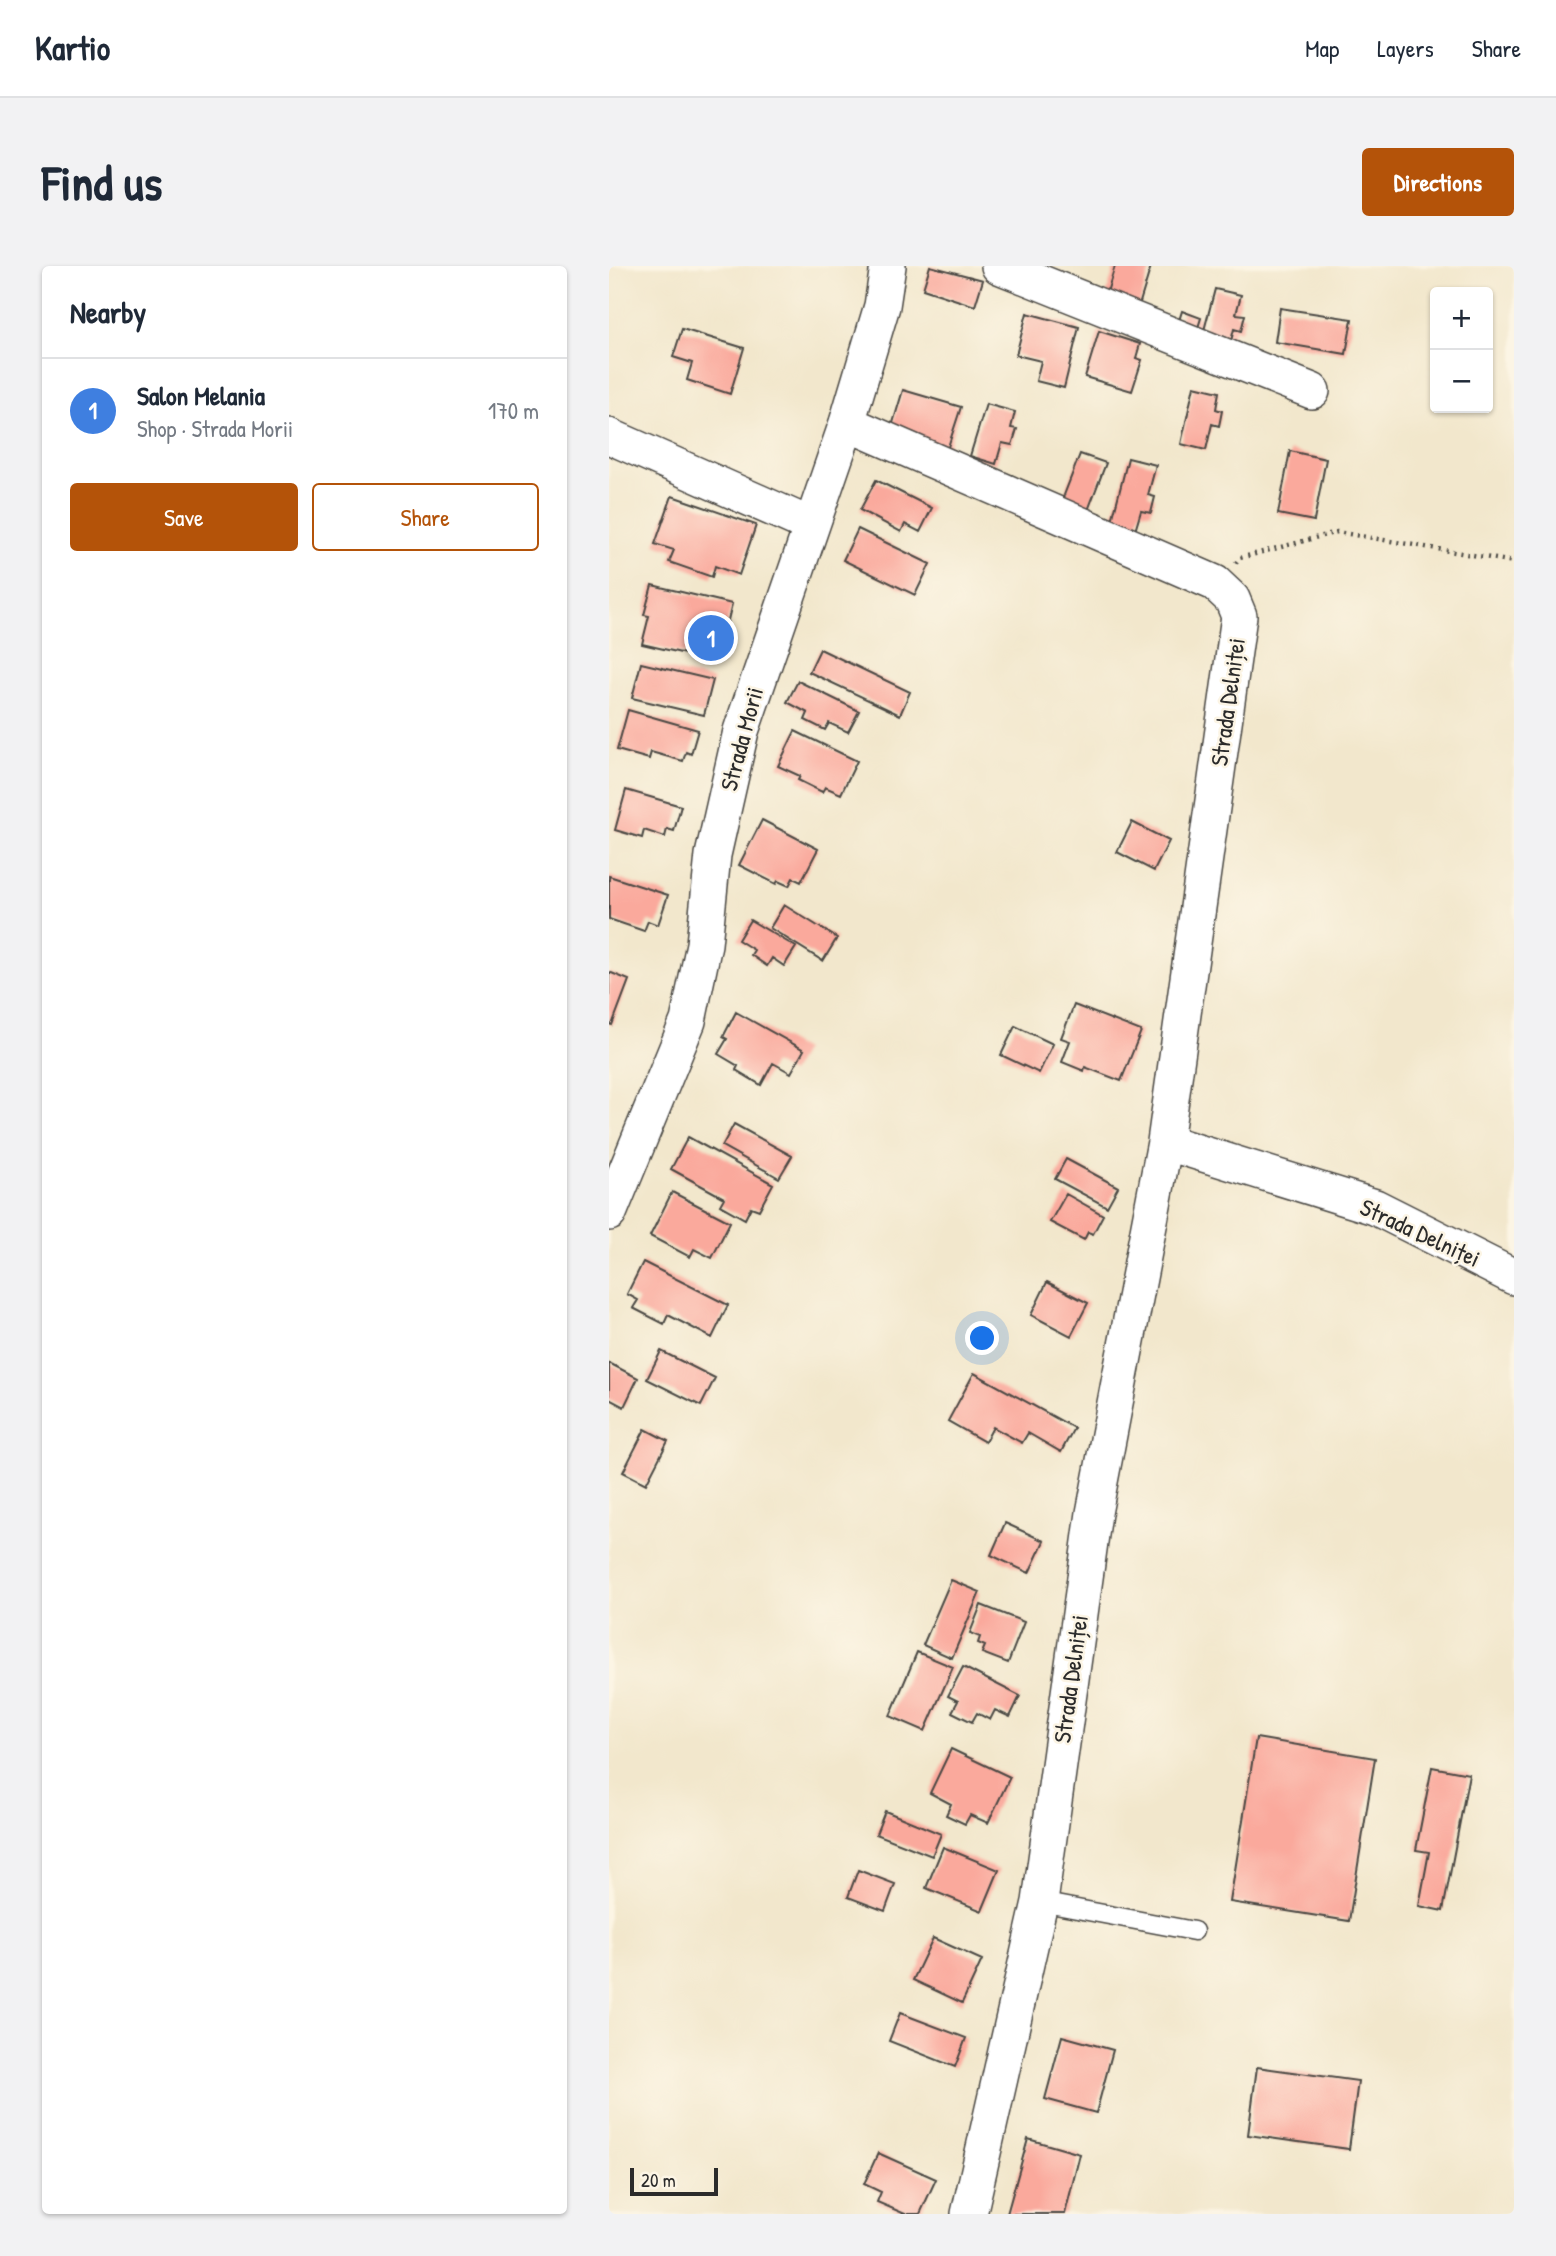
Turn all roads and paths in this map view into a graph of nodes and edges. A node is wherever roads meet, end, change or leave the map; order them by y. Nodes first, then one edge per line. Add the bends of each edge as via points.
1 (888, 266) edge
2 (999, 266) edge
3 (1312, 391) dead end
4 (847, 423) junction
5 (609, 436) edge
6 (810, 526) junction
7 (1514, 562) edge
8 (1215, 583) junction
9 (1165, 1142) junction
10 (609, 1213) edge
11 (1514, 1277) edge
12 (1040, 1902) junction
13 (1194, 1931) dead end
14 (969, 2214) edge

1 - 4 street, Strada Morii via 882,306
2 - 3 street
4 - 6 street, Strada Morii
4 - 8 street, Strada Delniței
5 - 6 street
6 - 10 street, Strada Morii via 741,731 713,855 704,944 688,1021
7 - 8 path via 1337,532 1240,558
8 - 9 street, Strada Delniței via 1232,599 1238,635
9 - 11 street, Strada Delniței via 1375,1208
9 - 12 street, Strada Delniței via 1094,1513
12 - 13 lane
12 - 14 street, Strada Delniței

